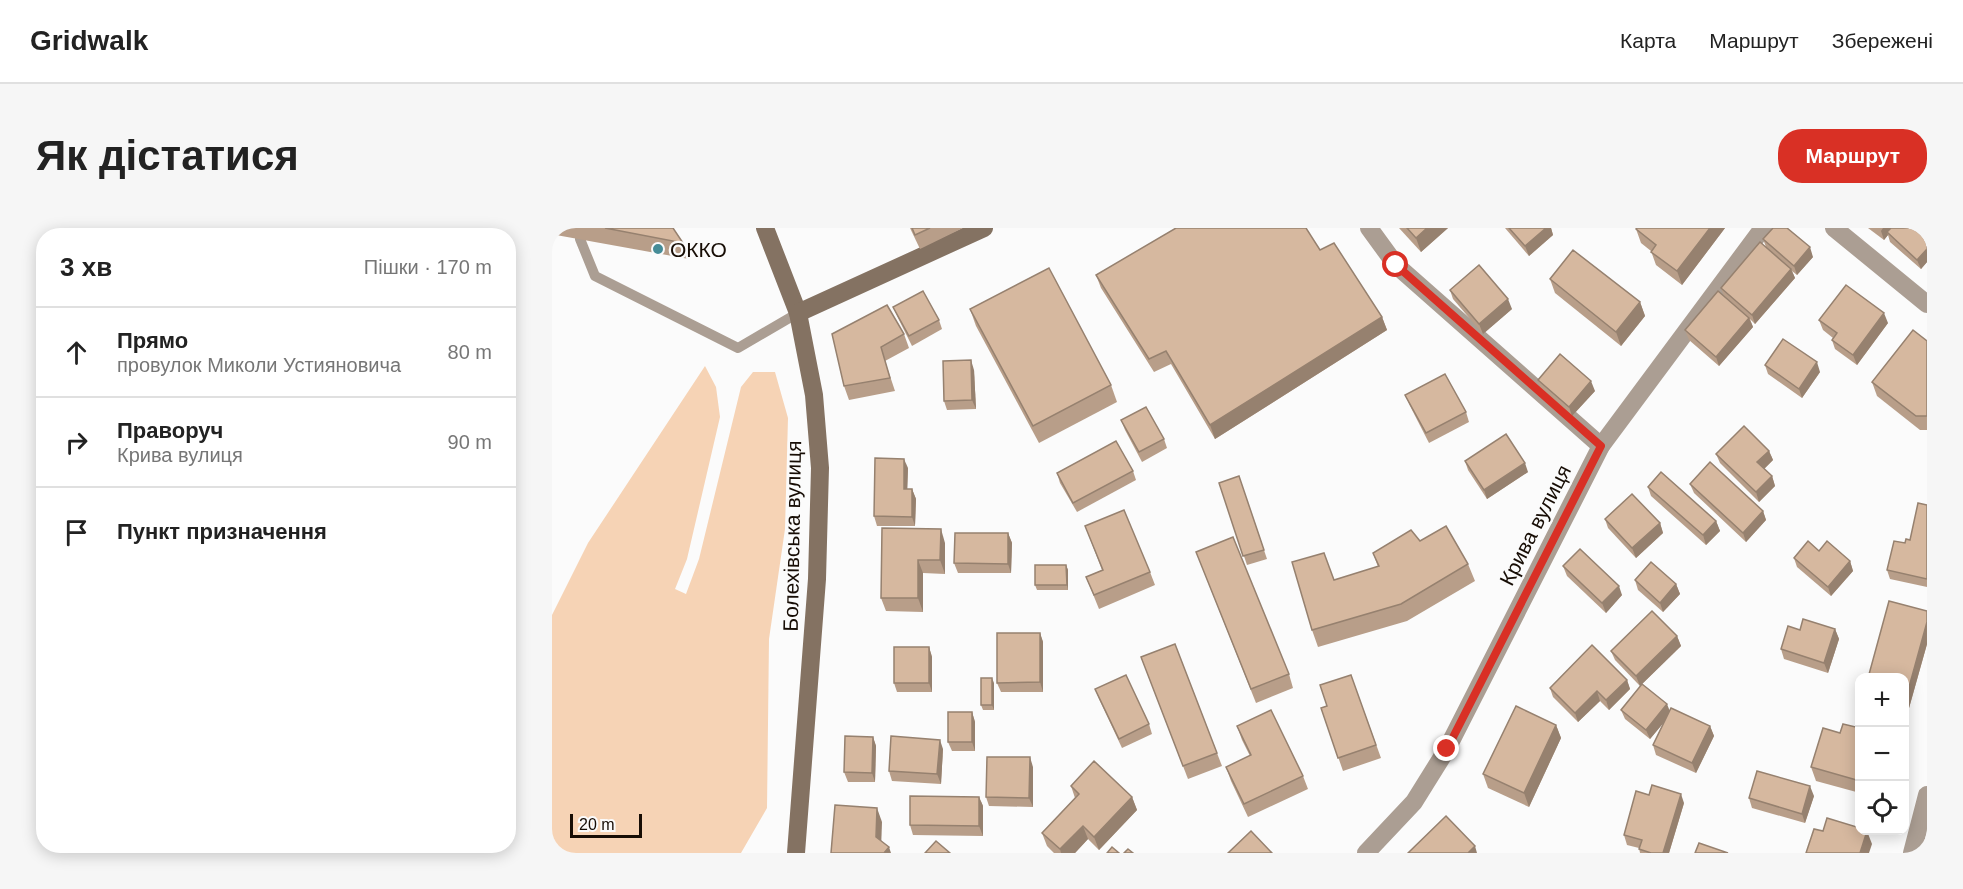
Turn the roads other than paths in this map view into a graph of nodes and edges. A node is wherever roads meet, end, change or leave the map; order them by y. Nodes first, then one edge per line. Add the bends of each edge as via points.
1 (765, 228) edge
2 (984, 228) edge
3 (1369, 228) edge
4 (1763, 228) edge
5 (1834, 228) edge
6 (580, 239) dead end
7 (1927, 304) edge
8 (798, 313) junction
9 (1601, 446) junction
10 (1927, 795) edge
11 (797, 852) edge
12 (1366, 853) edge
13 (1912, 853) edge

1 - 8 main road, Болехівська вулиця
2 - 8 main road
3 - 9 street via 1396,265
4 - 9 street, Крива вулиця
5 - 7 street
6 - 8 lane via 595,276 738,348
8 - 11 main road, Болехівська вулиця via 814,395 820,468 817,579
9 - 12 street, Крива вулиця via 1447,749 1414,802
10 - 13 street

